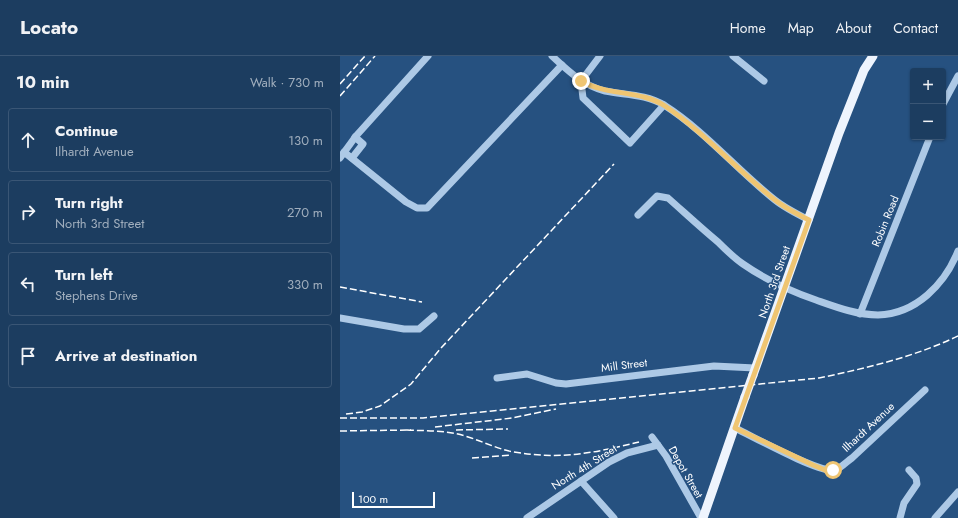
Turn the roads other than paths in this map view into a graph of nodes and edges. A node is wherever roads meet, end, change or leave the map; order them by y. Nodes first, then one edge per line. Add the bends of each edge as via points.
1 (428, 56) edge
2 (552, 56) edge
3 (600, 56) edge
4 (733, 56) edge
5 (873, 56) edge
6 (562, 65) junction
7 (958, 76) edge
8 (581, 81) junction
9 (764, 81) dead end
10 (946, 98) edge
11 (664, 105) junction
12 (355, 137) junction
13 (929, 140) edge
14 (342, 155) edge
15 (352, 158) junction
16 (638, 215) dead end
17 (809, 220) junction
18 (958, 250) edge
19 (785, 288) junction
20 (860, 314) junction
21 (434, 316) dead end
22 (340, 318) edge
23 (754, 372) junction
24 (497, 378) dead end
25 (925, 390) dead end
26 (735, 428) junction
27 (652, 437) dead end
28 (658, 445) junction
29 (909, 470) dead end
30 (581, 481) junction
31 (958, 492) edge
32 (527, 518) edge
33 (614, 518) edge
34 (702, 518) edge
35 (900, 518) edge
36 (935, 518) edge

1 - 12 street
2 - 6 street
3 - 8 street
4 - 9 street
5 - 17 main road, North 3rd Street via 852,99
6 - 8 street
6 - 15 street via 427,208 417,208 406,202
7 - 10 street
8 - 11 street via 602,90 641,96
8 - 11 street via 583,98 630,143
11 - 17 street via 728,157 775,200
12 - 14 street
12 - 15 street via 363,144
13 - 20 street, Robin Road
14 - 15 street
16 - 19 street via 657,196 668,198 742,264
17 - 19 main road, North 3rd Street
18 - 20 street via 949,270 923,299 891,314
19 - 20 street
19 - 23 main road, North 3rd Street
21 - 22 street via 419,329 359,323
23 - 24 street, Mill Street via 714,366 566,384 527,374
23 - 26 main road, North 3rd Street, bridge
25 - 26 street, Ilhardt Avenue via 852,458 833,470 813,465
26 - 34 main road, North 3rd Street
27 - 28 street, Depot Street
28 - 30 street, North 4th Street via 627,453
28 - 34 street, Depot Street
29 - 35 street via 916,478 917,484 904,504
30 - 32 street, North 4th Street
30 - 33 street
31 - 36 street

